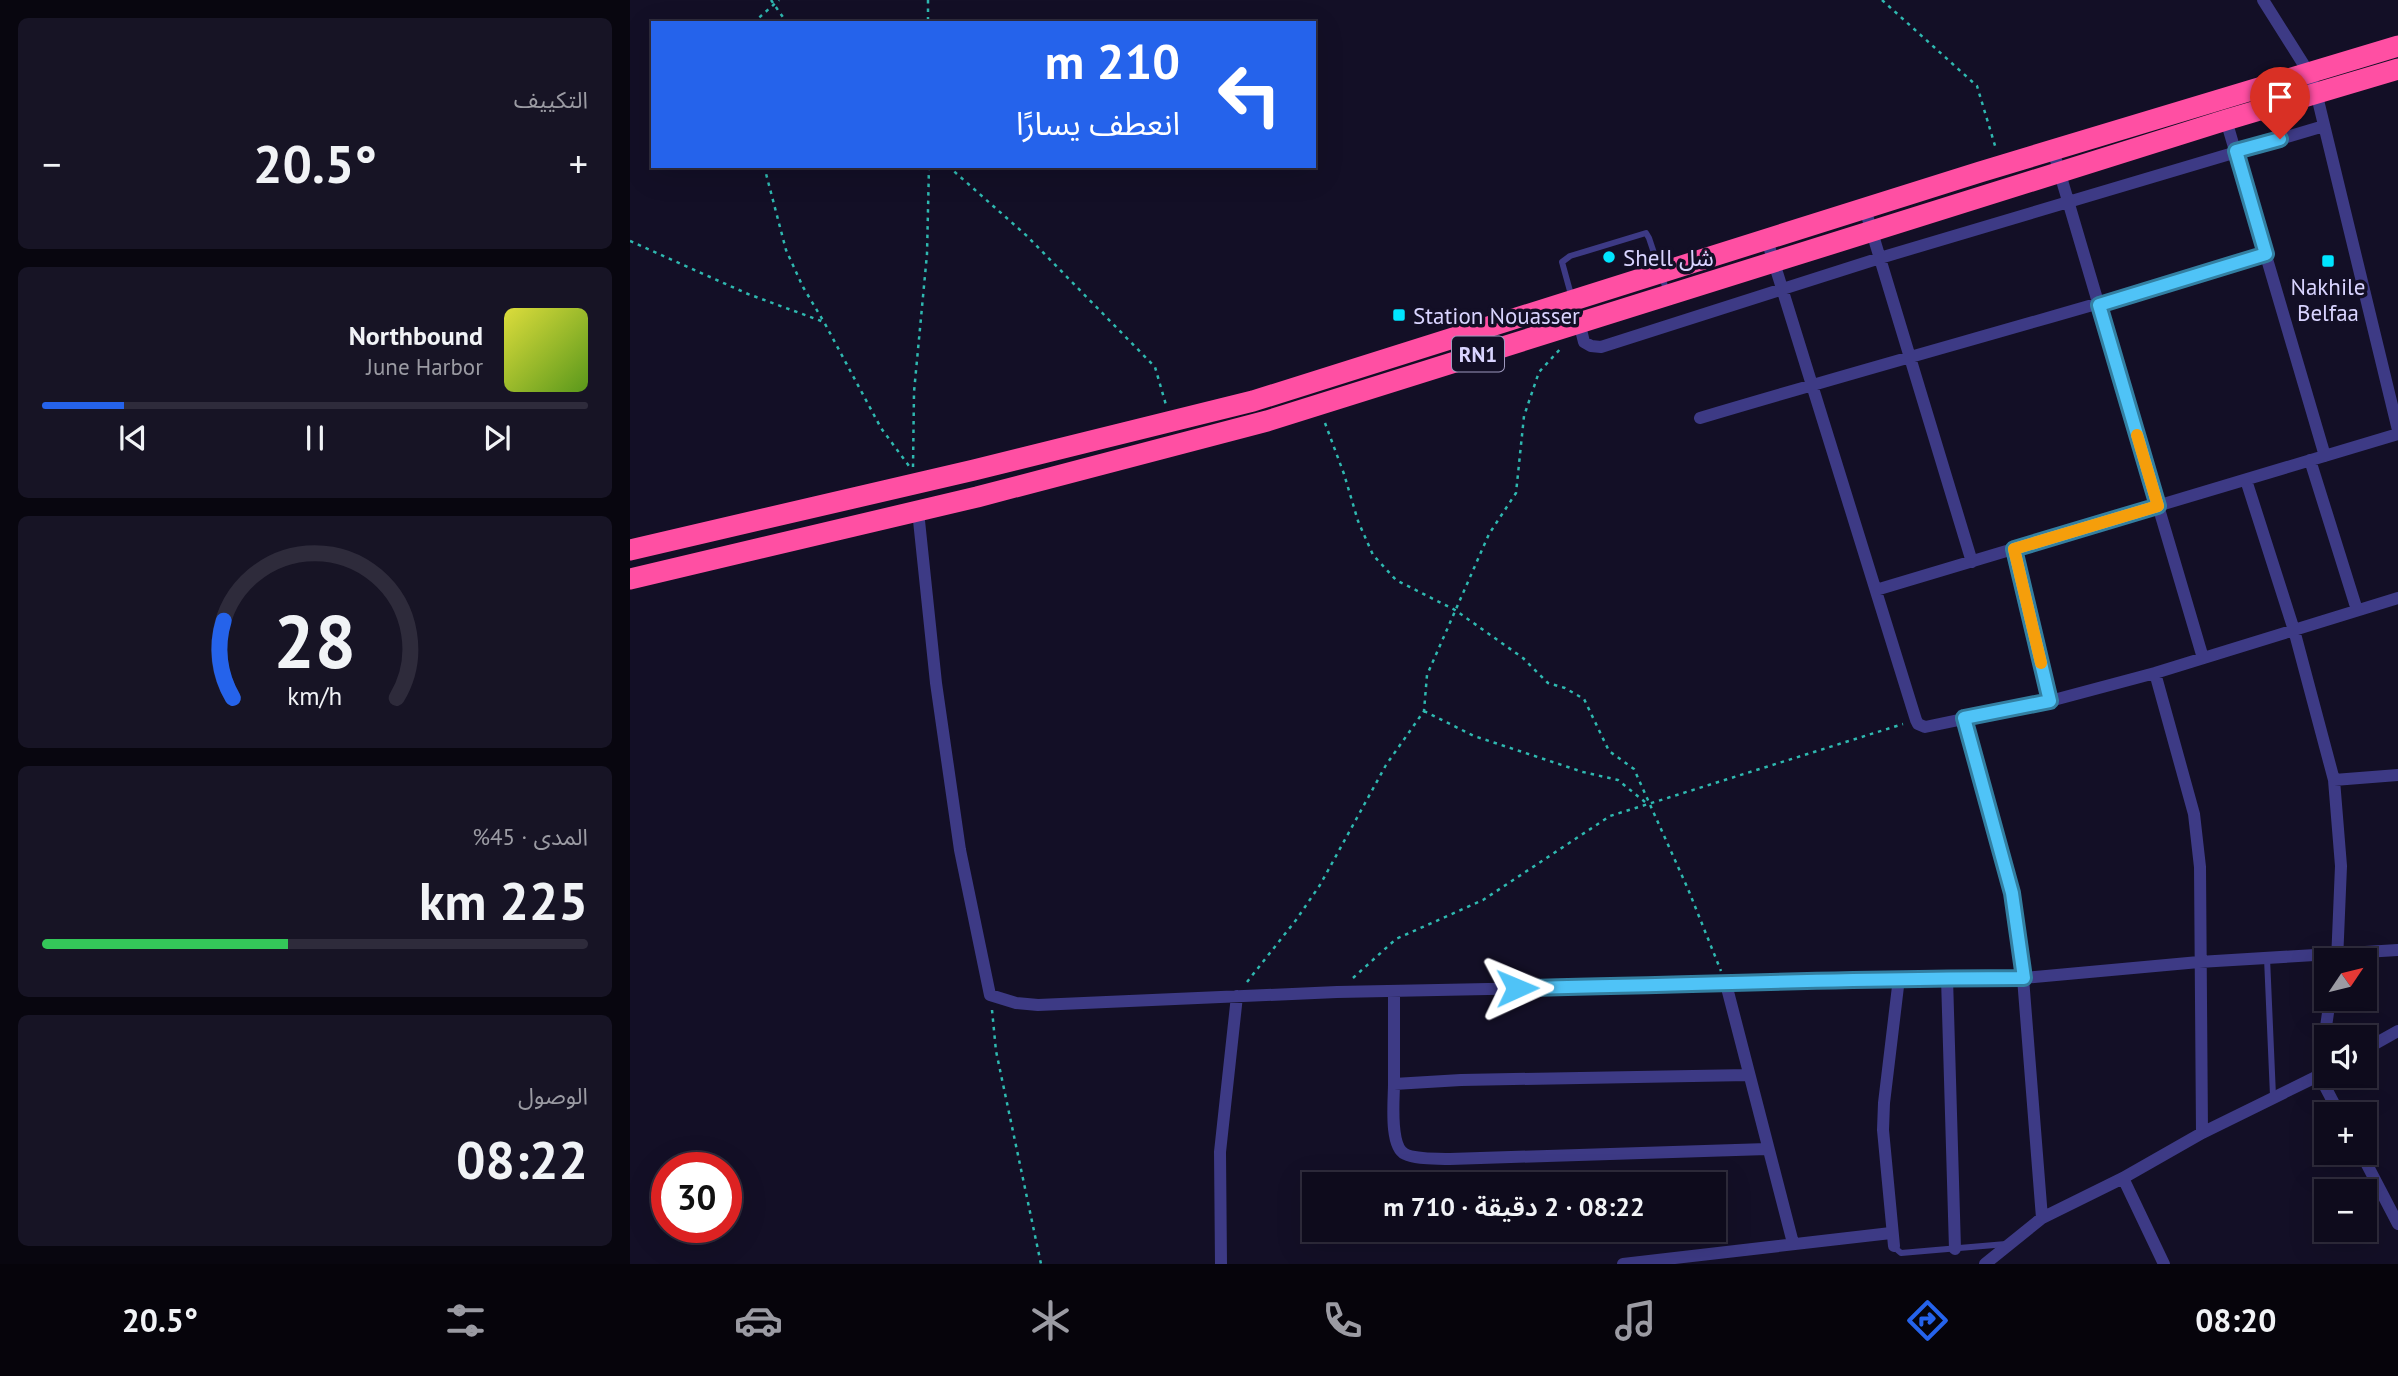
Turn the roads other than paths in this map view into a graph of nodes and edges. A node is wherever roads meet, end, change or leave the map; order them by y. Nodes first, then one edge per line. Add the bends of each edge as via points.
1 (2263, 0) edge
2 (2398, 46) edge
3 (2398, 69) edge
4 (2313, 82) junction
5 (2226, 120) junction
6 (2324, 126) junction
7 (2053, 150) junction
8 (2236, 151) junction
9 (2059, 172) junction
10 (2068, 201) junction
11 (1865, 209) junction
12 (1872, 231) junction
13 (1768, 240) junction
14 (2266, 254) junction
15 (1880, 258) junction
16 (1774, 262) junction
17 (1661, 273) junction
18 (1783, 289) junction
19 (1668, 296) junction
20 (1572, 300) junction
21 (2099, 305) junction
22 (1580, 325) junction
23 (1910, 355) junction
24 (1811, 385) junction
25 (1700, 418) dead end
26 (2398, 432) edge
27 (2325, 456) junction
28 (2310, 460) junction
29 (2246, 480) junction
30 (2158, 506) junction
31 (918, 511) junction
32 (2014, 549) junction
33 (630, 550) edge
34 (1972, 562) junction
35 (630, 579) edge
36 (1876, 590) junction
37 (2398, 598) edge
38 (2357, 610) junction
39 (2294, 630) junction
40 (2203, 658) junction
41 (2155, 673) junction
42 (2050, 701) junction
43 (1964, 718) junction
44 (2398, 775) edge
45 (2334, 780) junction
46 (2337, 948) edge
47 (2398, 950) edge
48 (2377, 953) edge
49 (2267, 958) junction
50 (2314, 958) edge
51 (2199, 962) junction
52 (1899, 978) junction
53 (1947, 978) junction
54 (2024, 978) junction
55 (1726, 984) junction
56 (1394, 990) junction
57 (1237, 996) junction
58 (2398, 1031) edge
59 (2377, 1043) edge
60 (1749, 1075) junction
61 (2314, 1077) edge
62 (1394, 1084) junction
63 (2273, 1097) junction
64 (2202, 1133) junction
65 (1768, 1149) junction
66 (2367, 1165) edge
67 (2123, 1178) junction
68 (2042, 1218) junction
69 (2398, 1224) edge
70 (1891, 1233) junction
71 (1793, 1243) junction
72 (2008, 1244) junction
73 (1894, 1246) joint
74 (1955, 1249) junction
75 (1695, 1260) edge
76 (1221, 1264) edge
77 (1623, 1264) edge
78 (1985, 1264) edge
79 (2164, 1264) edge

1 - 4 street
2 - 4 highway, RN1
3 - 4 highway, RN1
4 - 5 highway, RN1
4 - 6 street
4 - 7 highway, RN1
5 - 8 street
5 - 9 highway, RN1
6 - 8 street
6 - 26 street
7 - 9 street
7 - 11 highway, RN1
8 - 10 street
8 - 14 street
9 - 10 street
9 - 12 highway, RN1
10 - 15 street
10 - 21 street
11 - 12 street
11 - 13 highway, RN1
12 - 15 street
12 - 16 highway, RN1
13 - 16 street
13 - 17 highway, RN1
14 - 21 street
14 - 27 street
15 - 18 street
15 - 23 street
16 - 18 street
16 - 19 highway, RN1
17 - 19 lane
17 - 20 highway, RN1
17 - 20 lane via 1643,233 1565,258 1562,262
18 - 22 street via 1601,347 1586,344
18 - 24 street
19 - 22 highway, RN1
20 - 22 lane
20 - 33 highway, RN1 via 1253,401
21 - 23 street
21 - 30 street
22 - 31 highway, RN1 via 1253,425
23 - 24 street
23 - 34 street
24 - 25 street
24 - 36 street
26 - 27 street
27 - 28 street
28 - 29 street
28 - 38 street
29 - 30 street
29 - 39 street
30 - 32 street
30 - 40 street
31 - 35 highway, RN1
31 - 57 street via 960,850 990,995 1038,1005
32 - 34 street
32 - 42 street
34 - 36 street
36 - 43 street via 1918,724 1925,727
37 - 38 street
38 - 39 street
39 - 40 street
39 - 45 street
40 - 41 street
41 - 42 street
41 - 51 street via 2197,832
42 - 43 street
43 - 54 street via 2012,893
44 - 45 street
45 - 46 street via 2341,866
47 - 48 street
49 - 50 street
49 - 51 street
49 - 63 lane
51 - 54 street
51 - 64 street
52 - 53 street
52 - 55 street
52 - 70 street via 1883,1130
53 - 54 street
53 - 74 street
54 - 68 street
55 - 56 street
55 - 60 street
56 - 57 street
56 - 62 street
57 - 76 street via 1220,1152
58 - 59 street
60 - 62 street
60 - 65 street
61 - 63 street
62 - 65 street via 1395,1139 1408,1155 1450,1159
63 - 64 street
64 - 67 street
65 - 71 street
66 - 69 street
67 - 68 street
67 - 79 street
68 - 72 street
70 - 71 street
70 - 73 street
71 - 75 street
72 - 74 lane
72 - 78 street
73 - 74 lane via 1901,1253
75 - 77 street

